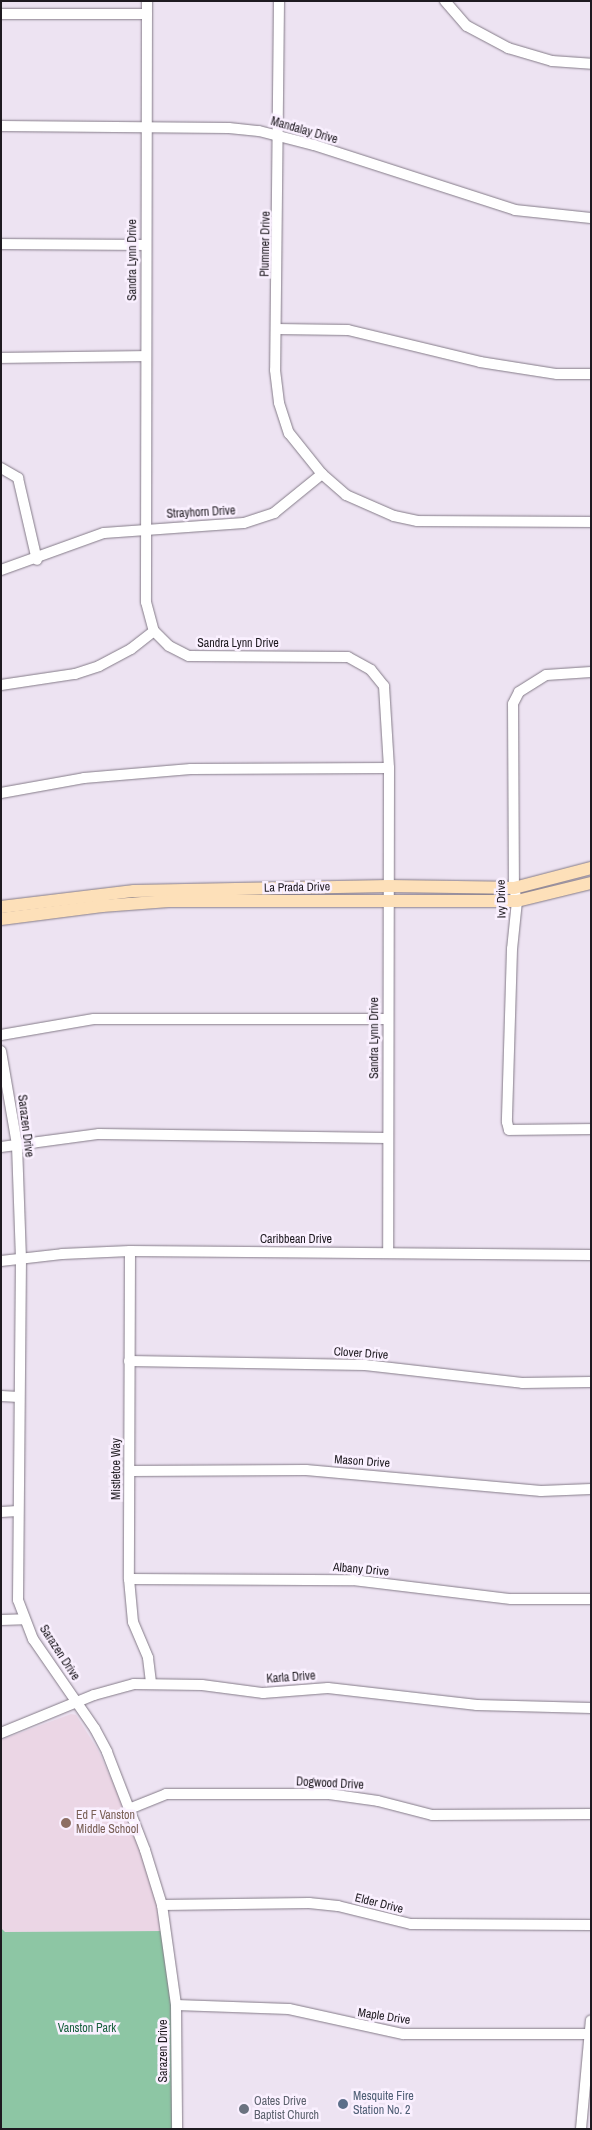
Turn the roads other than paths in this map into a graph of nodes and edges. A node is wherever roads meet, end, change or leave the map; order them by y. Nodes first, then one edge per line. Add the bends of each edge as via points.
1 (147, 1) edge
2 (279, 1) edge
3 (445, 1) edge
4 (1, 14) edge
5 (147, 14) junction
6 (591, 64) edge
7 (1, 126) edge
8 (147, 127) junction
9 (277, 136) junction
10 (591, 218) edge
11 (1, 244) edge
12 (145, 245) junction
13 (276, 329) junction
14 (146, 356) junction
15 (1, 358) edge
16 (591, 374) edge
17 (1, 468) edge
18 (322, 474) junction
19 (591, 522) edge
20 (145, 528) junction
21 (37, 560) junction
22 (1, 570) edge
23 (154, 631) junction
24 (591, 672) edge
25 (1, 685) edge
26 (389, 768) junction
27 (1, 794) edge
28 (591, 868) edge
29 (573, 874) junction
30 (591, 883) edge
31 (389, 886) junction
32 (514, 888) junction
33 (575, 888) junction
34 (517, 901) junction
35 (388, 902) junction
36 (1, 907) edge
37 (1, 919) edge
38 (388, 1020) junction
39 (1, 1035) edge
40 (1, 1051) edge
41 (591, 1129) edge
42 (387, 1138) junction
43 (17, 1145) junction
44 (1, 1147) edge
45 (130, 1251) junction
46 (388, 1252) junction
47 (591, 1255) edge
48 (21, 1257) junction
49 (1, 1260) edge
50 (129, 1361) junction
51 (591, 1382) edge
52 (1, 1396) edge
53 (19, 1397) junction
54 (130, 1471) junction
55 (591, 1490) edge
56 (1, 1512) edge
57 (18, 1512) junction
58 (129, 1579) junction
59 (591, 1599) edge
60 (24, 1619) junction
61 (1, 1620) edge
62 (151, 1683) junction
63 (76, 1703) junction
64 (591, 1708) edge
65 (1, 1733) edge
66 (129, 1809) junction
67 (591, 1814) edge
68 (162, 1905) junction
69 (591, 1925) edge
70 (176, 2005) junction
71 (591, 2020) edge
72 (589, 2034) junction
73 (177, 2129) edge
74 (581, 2129) edge

1 - 5 street, Sandra Lynn Drive
2 - 9 street, Plummer Drive
3 - 6 street via 467,26 508,48 552,61
4 - 5 street
5 - 8 street, Sandra Lynn Drive
7 - 8 street, Mandalay Drive
8 - 9 street, Mandalay Drive via 229,128
8 - 12 street, Sandra Lynn Drive
9 - 10 street, Mandalay Drive via 515,210
9 - 13 street, Plummer Drive
11 - 12 street
12 - 14 street, Sandra Lynn Drive
13 - 16 street via 348,330 490,364 557,374
13 - 18 street, Plummer Drive via 279,403 289,433
14 - 15 street
14 - 20 street, Sandra Lynn Drive
17 - 21 street via 18,478
18 - 19 street via 346,495 374,510 417,521
18 - 20 street, Strayhorn Drive via 274,513 244,523 207,528
20 - 21 street, Strayhorn Drive via 104,533 62,547
20 - 23 street, Sandra Lynn Drive via 146,602
21 - 22 street, Strayhorn Drive
23 - 25 street via 131,649 99,666 75,674
23 - 26 street, Sandra Lynn Drive via 169,646 189,656 303,655 348,657 359,662 377,674 384,686
24 - 32 street, Ivy Drive via 546,675 519,692 513,704
26 - 27 street via 191,769 84,778
26 - 31 street, Sandra Lynn Drive
28 - 29 main road, La Prada Drive
29 - 32 main road, La Prada Drive
29 - 33 main road
30 - 33 main road, La Prada Drive
31 - 32 main road, La Prada Drive
31 - 35 street, Sandra Lynn Drive
31 - 36 main road, La Prada Drive via 134,891
32 - 34 street, Ivy Drive
33 - 34 main road, La Prada Drive
34 - 35 main road, La Prada Drive
34 - 41 street, Ivy Drive via 507,1067 509,1130
35 - 37 main road, La Prada Drive via 169,901
35 - 38 street, Sandra Lynn Drive
38 - 39 street via 94,1019
38 - 42 street, Sandra Lynn Drive
40 - 43 street, Sarazen Drive
42 - 43 street via 99,1134
42 - 46 street, Sandra Lynn Drive
43 - 44 street
43 - 48 street, Sarazen Drive
45 - 46 street, Caribbean Drive
45 - 48 street, Caribbean Drive
45 - 50 street, Mistletoe Way
46 - 47 street, Caribbean Drive
48 - 49 street, Caribbean Drive
48 - 53 street, Sarazen Drive
50 - 51 street, Clover Drive via 365,1365 522,1383
50 - 54 street, Mistletoe Way
52 - 53 street
53 - 57 street, Sarazen Drive
54 - 55 street, Mason Drive via 306,1470 541,1492
54 - 58 street, Mistletoe Way
56 - 57 street
57 - 60 street, Sarazen Drive via 18,1600
58 - 59 street, Albany Drive via 353,1580 483,1596
58 - 62 street, Mistletoe Way via 133,1622 148,1658
60 - 61 street
60 - 63 street, Sarazen Drive via 33,1639
62 - 63 street, Karla Drive via 119,1686
62 - 64 street, Karla Drive via 202,1685 263,1693 328,1688 477,1705
63 - 65 street, Karla Drive
63 - 66 street, Sarazen Drive via 107,1752
66 - 67 street, Dogwood Drive via 166,1794 329,1794 432,1814
66 - 68 street, Sarazen Drive
68 - 69 street, Elder Drive via 309,1903 338,1906 411,1924
68 - 70 street, Sarazen Drive
70 - 72 street, Maple Drive via 289,2009 370,2029 411,2034
70 - 73 street, Sarazen Drive
71 - 72 street
72 - 74 street

